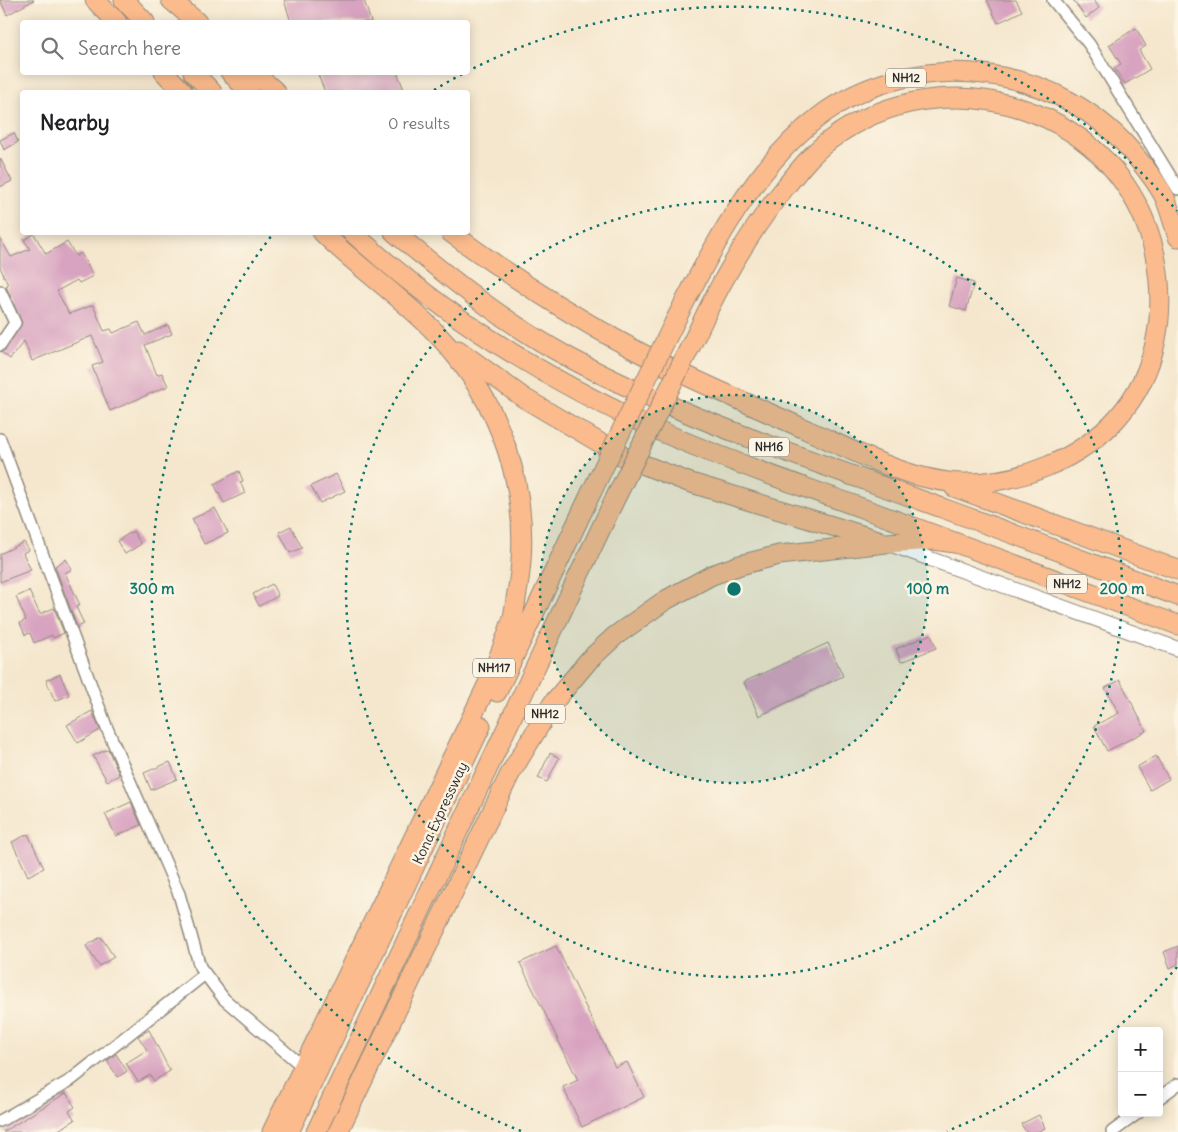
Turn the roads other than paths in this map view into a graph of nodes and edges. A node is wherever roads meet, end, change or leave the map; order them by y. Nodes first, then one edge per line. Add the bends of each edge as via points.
1 (95, 0) edge
2 (124, 0) edge
3 (161, 0) edge
4 (171, 0) edge
5 (1053, 0) edge
6 (115, 20) edge
7 (143, 20) edge
8 (180, 20) edge
9 (195, 20) edge
10 (167, 75) edge
11 (196, 75) edge
12 (233, 75) edge
13 (256, 75) edge
14 (181, 90) edge
15 (210, 90) edge
16 (247, 90) edge
17 (274, 90) edge
18 (1178, 189) edge
19 (325, 235) edge
20 (356, 235) edge
21 (398, 235) edge
22 (454, 235) edge
23 (1178, 237) edge
24 (0, 291) edge
25 (436, 332) junction
26 (0, 346) edge
27 (0, 439) edge
28 (929, 478) junction
29 (886, 542) junction
30 (955, 542) junction
31 (1178, 570) edge
32 (1178, 596) edge
33 (1178, 625) edge
34 (1178, 649) edge
35 (205, 974) junction
36 (302, 1066) junction
37 (1178, 1084) edge
38 (1163, 1095) edge
39 (1133, 1117) edge
40 (0, 1121) edge
41 (272, 1132) edge
42 (289, 1132) edge
43 (316, 1132) edge
44 (338, 1132) edge
45 (1112, 1132) edge

1 - 6 highway
2 - 7 highway
3 - 8 highway
4 - 9 highway
5 - 18 street via 1088,44
10 - 14 highway
11 - 15 highway
12 - 16 highway
13 - 17 highway
19 - 25 highway, NH117
20 - 30 highway, NH16 via 426,294 478,331 540,370 612,409 745,465
21 - 32 highway, NH16 via 484,304 566,356 626,386 733,433
22 - 28 highway via 618,341 823,437 878,461
23 - 42 highway, Kona Expressway / NH12, bridge via 1164,198 1131,150 1096,118 1072,102 1017,80 959,71 928,73 880,85 860,92 821,116 796,137 731,218 675,321 590,493
24 - 26 street via 15,323
25 - 29 highway via 524,398 624,457 688,482
25 - 36 highway, NH117 via 481,392 498,426 515,474 521,512 522,561 513,616 492,675
27 - 35 street via 106,726 179,894 200,967
28 - 31 highway
28 - 43 highway, Kona Expressway / NH12, bridge via 960,483 984,482 1022,474 1060,461 1090,443 1124,410 1147,368 1161,320 1155,253 1147,227 1123,183 1085,142 1051,120 1006,103 958,97 934,98 903,104 850,126 805,164 764,215 728,271 612,505
29 - 30 highway, NH12
29 - 34 street
29 - 44 highway, NH12 via 779,555 712,576 640,617 589,660 552,703 510,774
30 - 33 highway, NH12
35 - 36 street via 224,999
35 - 40 street via 71,1080
36 - 41 highway, NH117
37 - 38 street
39 - 45 street

